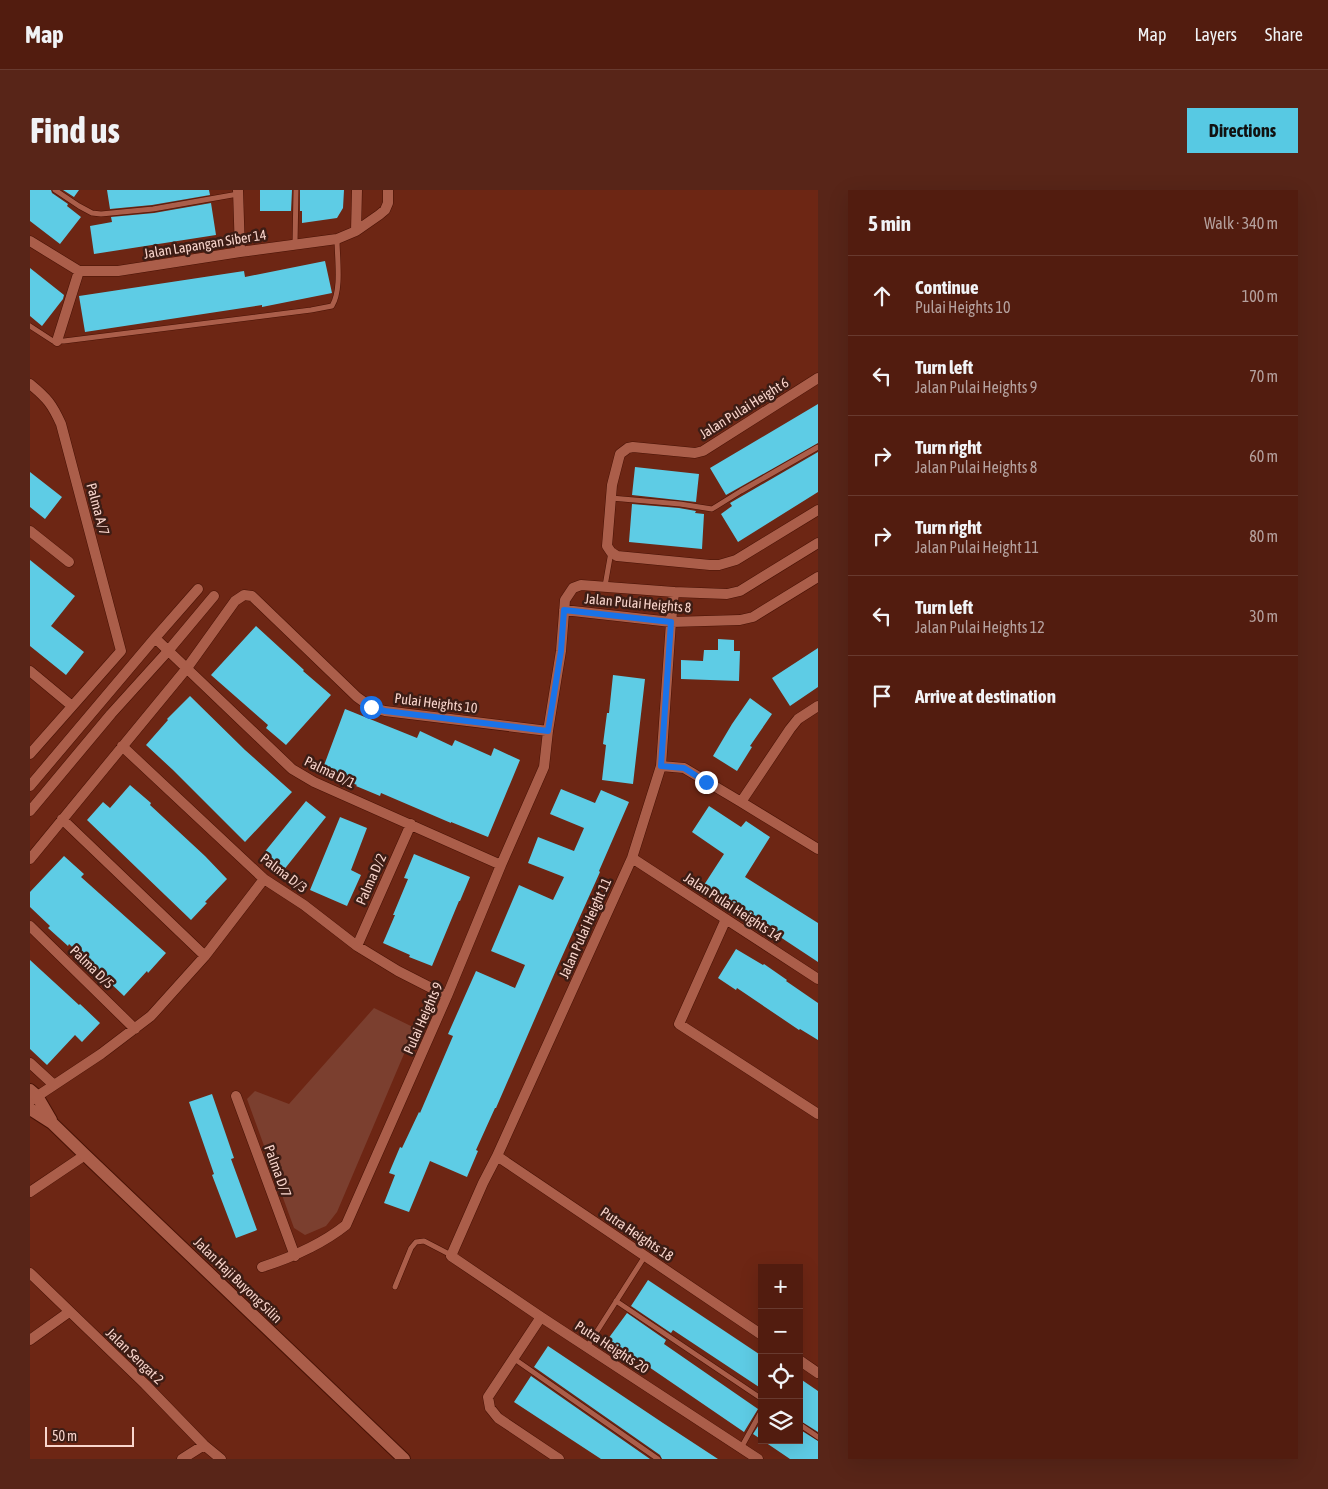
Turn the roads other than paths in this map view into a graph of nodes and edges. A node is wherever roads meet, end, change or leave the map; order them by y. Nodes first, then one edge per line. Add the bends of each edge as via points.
1 (55, 190) edge
2 (296, 190) edge
3 (357, 190) edge
4 (388, 190) edge
5 (238, 192) edge
6 (356, 231) junction
7 (336, 239) junction
8 (30, 242) edge
9 (295, 245) junction
10 (240, 252) junction
11 (79, 271) junction
12 (30, 326) edge
13 (56, 341) junction
14 (818, 378) edge
15 (30, 384) edge
16 (818, 447) edge
17 (611, 498) junction
18 (818, 510) edge
19 (30, 531) edge
20 (818, 543) edge
21 (611, 552) junction
22 (68, 562) dead end
23 (818, 577) edge
24 (605, 586) junction
25 (198, 589) dead end
26 (674, 592) junction
27 (214, 596) dead end
28 (564, 610) junction
29 (671, 622) junction
30 (155, 638) junction
31 (168, 651) junction
32 (187, 668) junction
33 (30, 671) edge
34 (72, 706) junction
35 (818, 706) edge
36 (548, 731) junction
37 (122, 746) junction
38 (30, 754) edge
39 (661, 766) junction
40 (30, 786) edge
41 (741, 802) junction
42 (30, 811) edge
43 (62, 819) junction
44 (411, 824) junction
45 (818, 849) edge
46 (632, 858) junction
47 (30, 859) edge
48 (501, 865) junction
49 (264, 878) junction
50 (726, 919) junction
51 (30, 926) edge
52 (357, 946) junction
53 (205, 956) junction
54 (818, 979) edge
55 (447, 996) junction
56 (135, 1028) junction
57 (30, 1064) edge
58 (54, 1086) junction
59 (32, 1096) edge
60 (236, 1096) dead end
61 (30, 1109) edge
62 (818, 1114) edge
63 (52, 1122) junction
64 (85, 1155) junction
65 (497, 1156) junction
66 (30, 1192) edge
67 (295, 1256) junction
68 (451, 1256) junction
69 (645, 1256) junction
70 (262, 1266) dead end
71 (30, 1273) edge
72 (395, 1287) dead end
73 (616, 1301) junction
74 (69, 1312) junction
75 (541, 1317) junction
76 (758, 1332) edge
77 (30, 1340) edge
78 (587, 1347) junction
79 (513, 1358) junction
80 (803, 1363) edge
81 (818, 1372) edge
82 (758, 1396) edge
83 (758, 1417) edge
84 (803, 1427) edge
85 (818, 1437) edge
86 (204, 1445) junction
87 (740, 1448) junction
88 (182, 1459) edge
89 (222, 1459) edge
90 (404, 1459) edge
91 (559, 1459) edge
92 (658, 1459) edge
93 (758, 1459) edge

1 - 5 lane via 92,213 101,214 153,209
2 - 9 lane
3 - 6 street
4 - 6 street, Jalan Lapangan Siber 14 via 388,203 384,210
5 - 10 street
6 - 7 street, Jalan Lapangan Siber 14
7 - 9 street, Jalan Lapangan Siber 14
7 - 13 lane via 338,284 332,306
8 - 11 street
9 - 10 street, Jalan Lapangan Siber 14
10 - 11 street, Jalan Lapangan Siber 14 via 118,271
11 - 13 street
12 - 13 lane
14 - 17 street, Jalan Pulai Height 6 via 703,451 633,447 624,450 620,454
15 - 34 street, Palma A/7 via 46,397 61,424 121,652
16 - 17 lane via 712,509
17 - 21 street via 607,541
18 - 21 street via 736,560 719,565 617,556
19 - 22 street
20 - 26 street via 740,591 727,594
21 - 24 lane
23 - 29 street, Jalan Pulai Heights 8 via 753,617
24 - 26 street
24 - 28 street, Pulai Heights 9 via 573,588 565,600
25 - 30 street
26 - 29 street, Jalan Pulai Height 11
27 - 31 street
28 - 29 street, Jalan Pulai Heights 8
28 - 36 street, Pulai Heights 9
29 - 39 street, Jalan Pulai Height 11
30 - 31 street, Palma D/1
30 - 40 street
31 - 32 street, Palma D/1
31 - 42 street
32 - 36 street, Pulai Heights 10 via 235,601 244,595 252,596 371,707
32 - 37 street
32 - 44 street, Palma D/1 via 292,769 314,782
33 - 34 street
34 - 38 street
35 - 41 street via 790,728
36 - 48 street, Pulai Heights 9 via 544,767
37 - 43 street
37 - 49 street, Palma D/3
39 - 41 street via 684,768
39 - 46 street, Jalan Pulai Height 11
41 - 45 street
43 - 47 street
43 - 53 street
44 - 48 street, Palma D/1
44 - 52 street, Palma D/2
46 - 50 street, Jalan Pulai Heights 14
46 - 65 street, Jalan Pulai Height 11
48 - 55 street, Pulai Heights 9
49 - 52 street, Palma D/3
49 - 53 street
50 - 54 street, Jalan Pulai Heights 14
50 - 62 street via 678,1024
51 - 56 street, Palma D/5
52 - 55 street, Palma D/3
53 - 56 street via 151,1016
55 - 67 street, Pulai Heights 9 via 346,1225
56 - 58 street
57 - 58 street
58 - 59 street
59 - 63 street
60 - 67 street, Palma D/7
61 - 63 street
63 - 64 street, Jalan Haji Buyong Silin
64 - 66 street
64 - 90 street, Jalan Haji Buyong Silin
65 - 68 street, Jalan Pulai Height 11
65 - 69 street, Putra Heights 18
67 - 70 street, Pulai Heights 9
68 - 72 lane via 424,1242 416,1242
68 - 75 street, Putra Heights 20
69 - 73 lane
69 - 76 street, Putra Heights 18
71 - 74 street, Jalan Sengat 2
73 - 78 lane
73 - 82 lane
74 - 77 street
74 - 86 street, Jalan Sengat 2
75 - 78 street, Putra Heights 20
75 - 79 street
78 - 87 street, Putra Heights 20
79 - 91 street via 488,1397 490,1408 498,1418
79 - 92 lane
80 - 81 street
83 - 87 lane
84 - 85 lane
86 - 88 street
86 - 89 street, Jalan Sengat 2
87 - 93 street, Putra Heights 20

